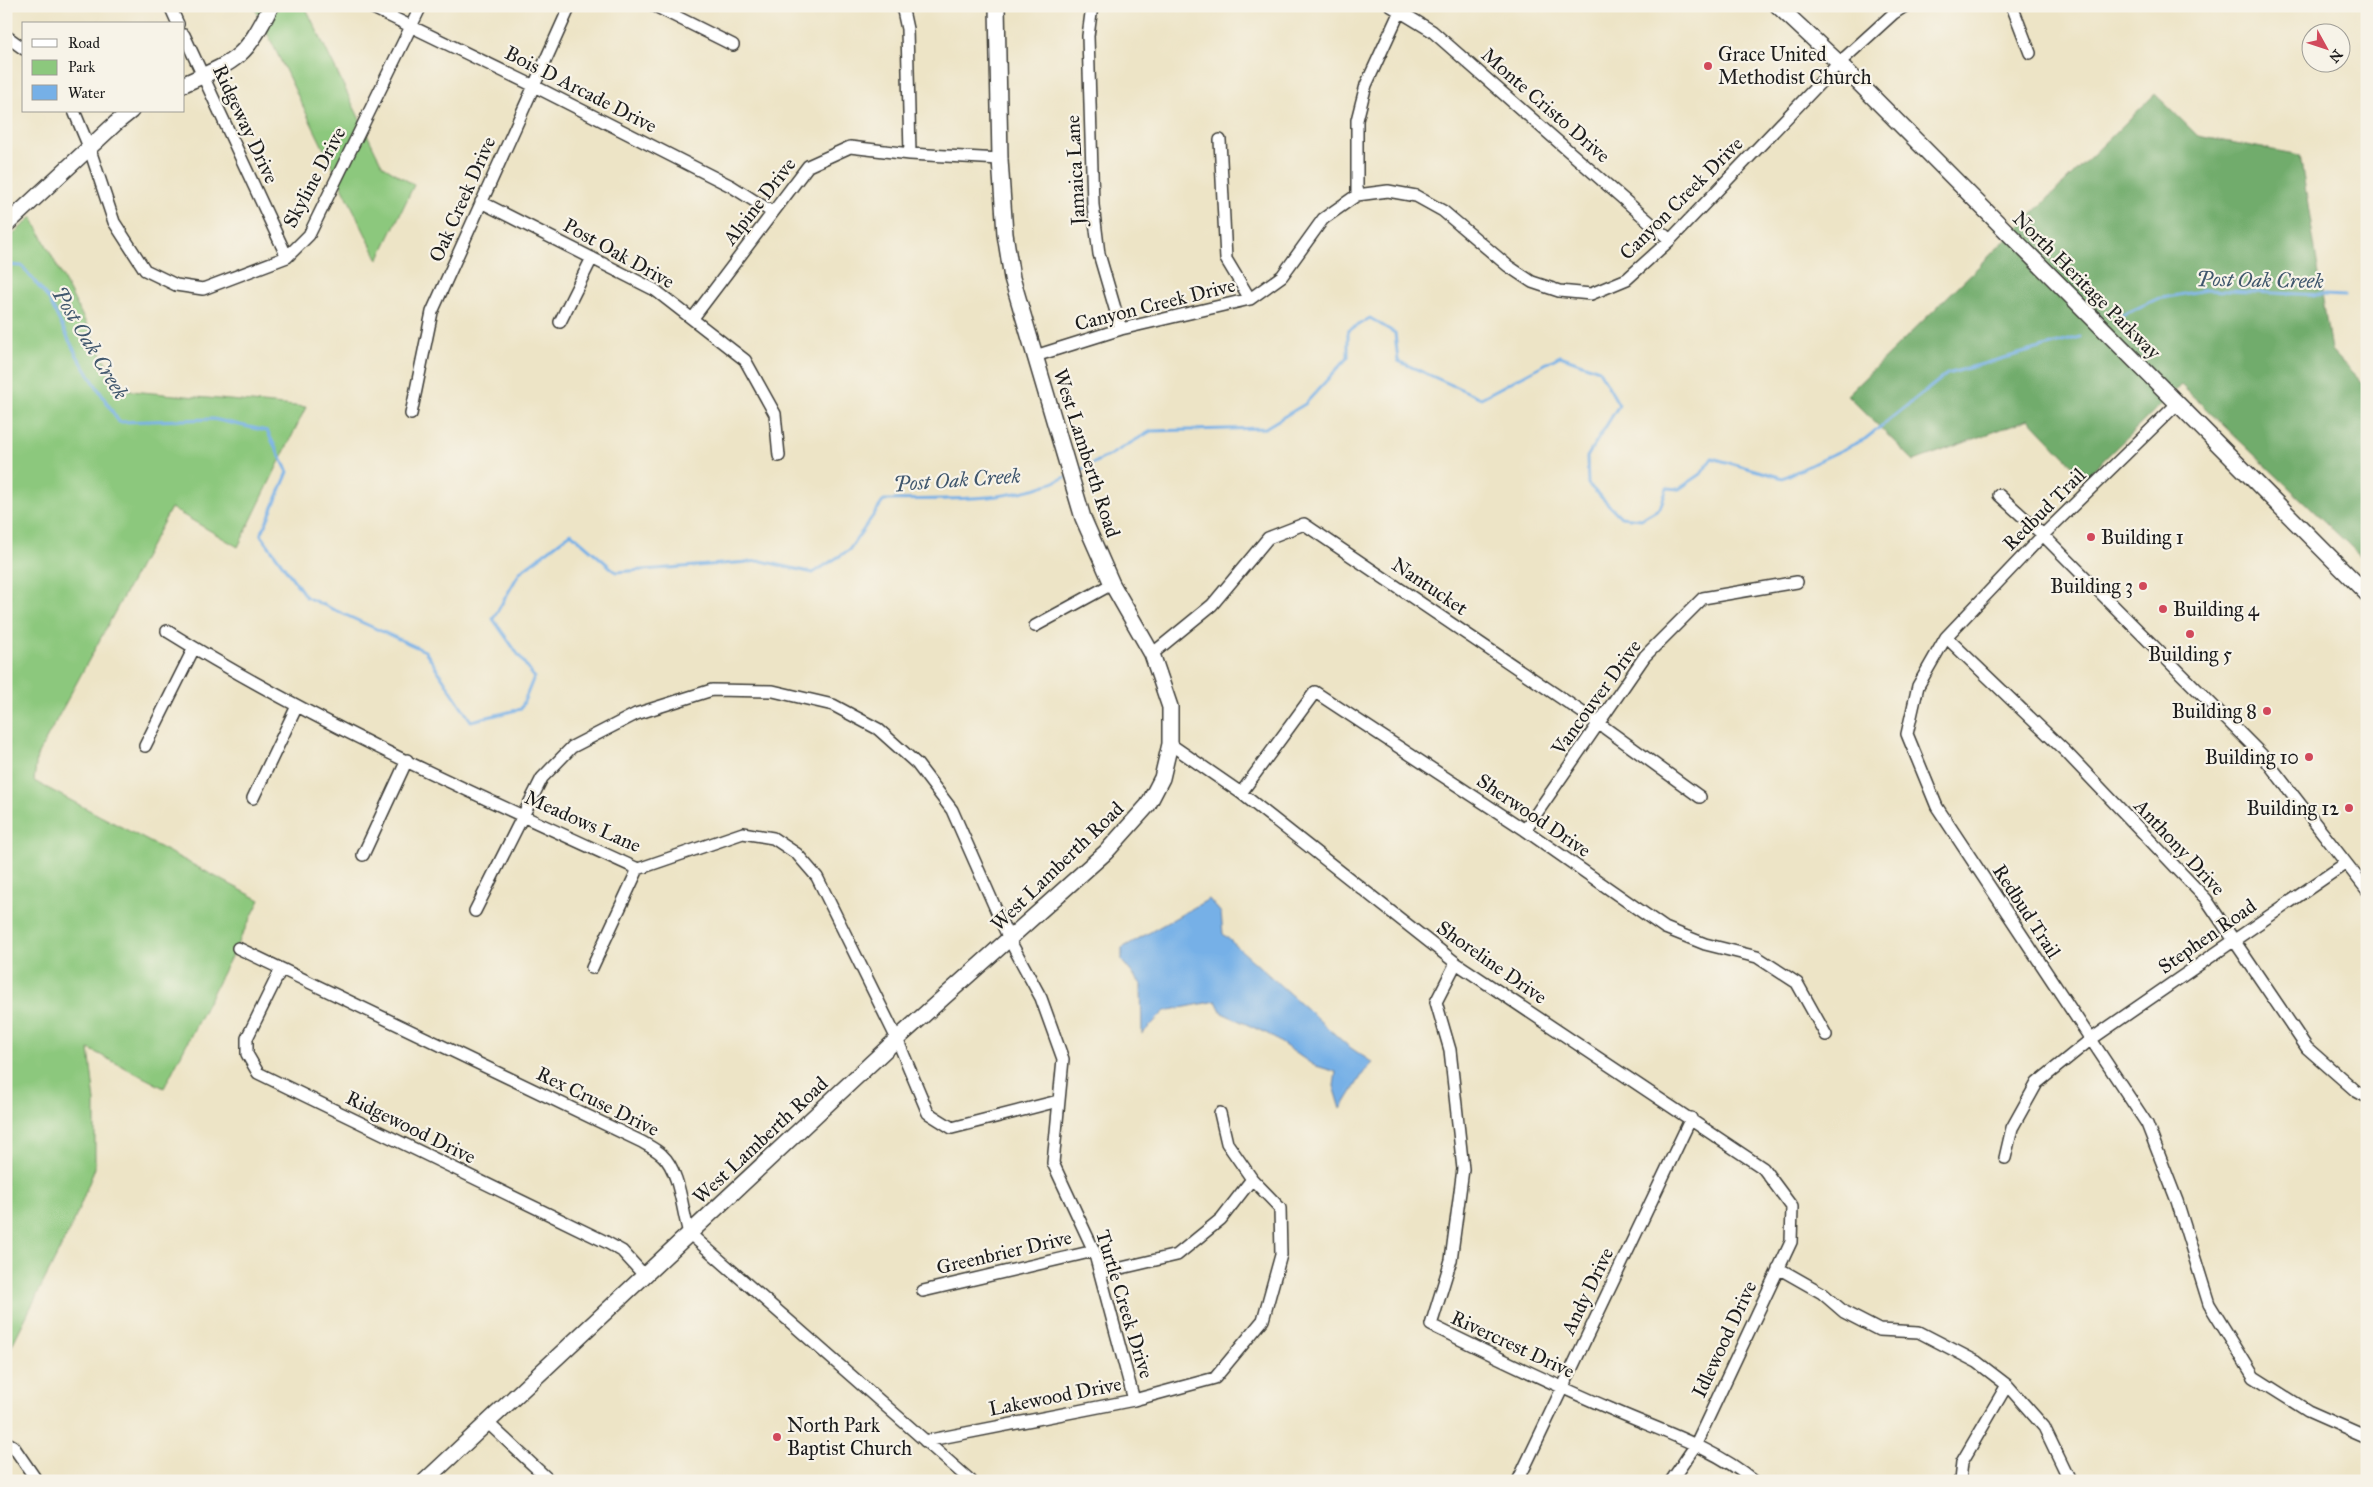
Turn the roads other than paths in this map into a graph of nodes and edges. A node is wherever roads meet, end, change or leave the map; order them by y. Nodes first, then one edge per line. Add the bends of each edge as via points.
1 (170, 6) edge
2 (271, 6) edge
3 (369, 6) edge
4 (421, 6) edge
5 (570, 6) edge
6 (655, 6) edge
7 (902, 6) edge
8 (998, 6) edge
9 (1092, 6) edge
10 (1778, 6) edge
11 (1905, 6) edge
12 (2012, 6) edge
13 (1396, 9) edge
14 (177, 22) edge
15 (411, 26) junction
16 (6, 36) edge
17 (185, 37) edge
18 (733, 45) dead end
19 (22, 48) edge
20 (2030, 53) dead end
21 (1839, 63) junction
22 (204, 75) junction
23 (185, 84) edge
24 (534, 86) junction
25 (74, 112) edge
26 (130, 112) edge
27 (1220, 140) dead end
28 (89, 147) junction
29 (910, 154) junction
30 (1000, 158) junction
31 (1357, 195) junction
32 (481, 202) junction
33 (772, 212) junction
34 (6, 225) edge
35 (1670, 240) junction
36 (287, 257) junction
37 (592, 258) junction
38 (1250, 299) junction
39 (693, 318) junction
40 (560, 322) dead end
41 (1121, 329) junction
42 (1035, 356) junction
43 (2177, 404) junction
44 (411, 414) dead end
45 (779, 456) dead end
46 (1999, 495) dead end
47 (2043, 535) junction
48 (1797, 582) dead end
49 (1112, 584) junction
50 (2367, 594) edge
51 (1035, 626) dead end
52 (167, 631) dead end
53 (1946, 637) junction
54 (194, 648) junction
55 (1152, 654) junction
56 (296, 706) junction
57 (1598, 723) junction
58 (1170, 744) junction
59 (145, 746) dead end
60 (407, 760) junction
61 (1241, 793) junction
62 (1700, 797) dead end
63 (253, 798) dead end
64 (522, 815) junction
65 (1525, 830) junction
66 (363, 855) dead end
67 (2346, 862) junction
68 (638, 868) junction
69 (2367, 890) edge
70 (475, 911) dead end
71 (1009, 939) junction
72 (2235, 940) junction
73 (238, 948) dead end
74 (1456, 963) junction
75 (592, 968) dead end
76 (280, 970) junction
77 (1826, 1035) dead end
78 (897, 1039) junction
79 (2090, 1040) junction
80 (2367, 1097) edge
81 (1058, 1102) junction
82 (1220, 1114) dead end
83 (1690, 1118) junction
84 (2005, 1158) dead end
85 (1252, 1179) junction
86 (1792, 1207) joint
87 (689, 1233) junction
88 (1094, 1251) junction
89 (1778, 1268) junction
90 (1100, 1272) junction
91 (643, 1274) junction
92 (923, 1291) dead end
93 (2007, 1384) junction
94 (1561, 1388) junction
95 (1134, 1400) junction
96 (487, 1422) junction
97 (2367, 1437) edge
98 (925, 1441) junction
99 (6, 1442) edge
100 (1694, 1446) junction
101 (37, 1481) edge
102 (425, 1481) edge
103 (550, 1481) edge
104 (971, 1481) edge
105 (1518, 1481) edge
106 (1671, 1481) edge
107 (1754, 1481) edge
108 (1960, 1481) edge
109 (2070, 1481) edge

1 - 14 street
2 - 22 street via 244,52 225,66
3 - 15 street, Bois D Arcade Drive
4 - 15 street, Skyline Drive
5 - 24 street, Oak Creek Drive
6 - 18 street
7 - 29 street via 907,29
8 - 30 street, West Lamberth Road
9 - 41 street, Jamaica Lane via 1088,36 1093,205 1099,254
10 - 21 street, North Heritage Parkway
11 - 21 street, Canyon Creek Drive
12 - 20 street
13 - 31 street via 1366,85 1357,120
13 - 35 street, Monte Cristo Drive via 1439,37
15 - 24 street, Bois D Arcade Drive
15 - 36 street, Skyline Drive via 309,235
16 - 19 street
17 - 22 street, Ridgeway Drive
21 - 35 street, Canyon Creek Drive
21 - 43 street, North Heritage Parkway
22 - 23 street
22 - 36 street, Ridgeway Drive
24 - 32 street, Oak Creek Drive
24 - 33 street, Bois D Arcade Drive via 731,186
25 - 28 street, Skyline Drive
26 - 28 street
27 - 38 street via 1226,259
28 - 34 street
28 - 36 street, Skyline Drive via 114,222 145,270 176,285 203,289
29 - 30 street, Alpine Drive
29 - 33 street, Alpine Drive via 850,147 808,166
30 - 42 street, West Lamberth Road via 1005,234 1012,278
31 - 35 street, Canyon Creek Drive via 1388,191 1416,196 1443,211 1532,282 1560,291 1591,294 1627,279
31 - 38 street, Canyon Creek Drive via 1323,219 1282,276
32 - 37 street, Post Oak Drive
32 - 44 street, Oak Creek Drive via 432,312
33 - 39 street, Alpine Drive
37 - 39 street, Post Oak Drive via 655,290
37 - 40 street
38 - 41 street, Canyon Creek Drive
39 - 45 street, Post Oak Drive via 745,360 775,414
41 - 42 street, Canyon Creek Drive
42 - 49 street, West Lamberth Road via 1083,518
43 - 47 street, Redbud Trail
43 - 50 street, North Heritage Parkway
46 - 47 street
47 - 53 street, Redbud Trail
47 - 67 street via 2262,755
48 - 57 street, Vancouver Drive via 1703,598 1645,656
49 - 51 street
49 - 55 street, West Lamberth Road
52 - 54 street, Meadows Lane
53 - 72 street, Anthony Drive via 2065,752 2206,899
53 - 79 street, Redbud Trail via 1918,686 1907,734 1937,807
54 - 56 street, Meadows Lane
54 - 59 street
55 - 57 street, Nantucket via 1212,605 1268,538 1304,524
55 - 58 street, West Lamberth Road via 1170,706
56 - 60 street, Meadows Lane
56 - 63 street
57 - 62 street, Nantucket
57 - 65 street, Vancouver Drive
58 - 61 street, Shoreline Drive
58 - 71 street, West Lamberth Road via 1162,778 1148,806 1106,852
60 - 64 street, Meadows Lane
60 - 66 street
61 - 65 street, Sherwood Drive via 1315,692
61 - 74 street, Shoreline Drive
64 - 68 street, Meadows Lane
64 - 70 street, Turtle Creek Drive
64 - 71 street, Turtle Creek Drive via 542,778 572,747 636,714 712,690 773,691 819,701 834,705 878,729 917,764 952,810
65 - 77 street, Sherwood Drive via 1665,928 1705,944 1758,957 1797,983
67 - 69 street
67 - 72 street, Stephen Road
68 - 75 street
68 - 78 street, Meadows Lane via 743,833 773,838 797,854 817,877
71 - 78 street, West Lamberth Road
71 - 81 street, Turtle Creek Drive via 1041,998 1062,1059
72 - 79 street, Stephen Road
72 - 80 street, Anthony Drive via 2307,1048
73 - 76 street, Rex Cruse Drive
74 - 83 street, Shoreline Drive
74 - 94 street, Rivercrest Drive via 1436,1002 1450,1050 1462,1169 1451,1260 1430,1326
76 - 87 street, Rex Cruse Drive via 642,1142 663,1156 671,1166
76 - 91 street, Ridgewood Drive via 247,1038 247,1054 258,1073 606,1242 622,1251
78 - 81 street, Meadows Lane via 928,1113 952,1128
78 - 87 street, West Lamberth Road
79 - 84 street, Stephen Road via 2037,1083 2012,1128
79 - 97 street, Redbud Trail via 2147,1124 2177,1201 2209,1304 2254,1377 2308,1411
81 - 88 street, Turtle Creek Drive via 1053,1162
82 - 85 street, Lakewood Drive via 1227,1143
83 - 86 street, Shoreline Drive via 1763,1168
83 - 94 street, Andy Drive
85 - 90 street via 1220,1219 1177,1255
85 - 95 street, Lakewood Drive via 1280,1208 1281,1255 1264,1320 1215,1378
86 - 89 street, Idlewood Drive via 1791,1242
87 - 91 street, West Lamberth Road
87 - 98 street
88 - 90 street, Turtle Creek Drive
88 - 92 street, Greenbrier Drive
89 - 93 street via 1822,1293 1844,1312 1879,1330 1919,1332 1977,1362
89 - 100 street, Idlewood Drive
90 - 95 street, Turtle Creek Drive
91 - 96 street, West Lamberth Road
93 - 108 street via 1962,1462
93 - 109 street via 2044,1427
94 - 100 street, Rivercrest Drive
94 - 105 street, Andy Drive
95 - 98 street, Lakewood Drive
96 - 102 street, West Lamberth Road
96 - 103 street
98 - 104 street
99 - 101 street via 13,1446
100 - 106 street, Idlewood Drive
100 - 107 street, Rivercrest Drive via 1738,1468

